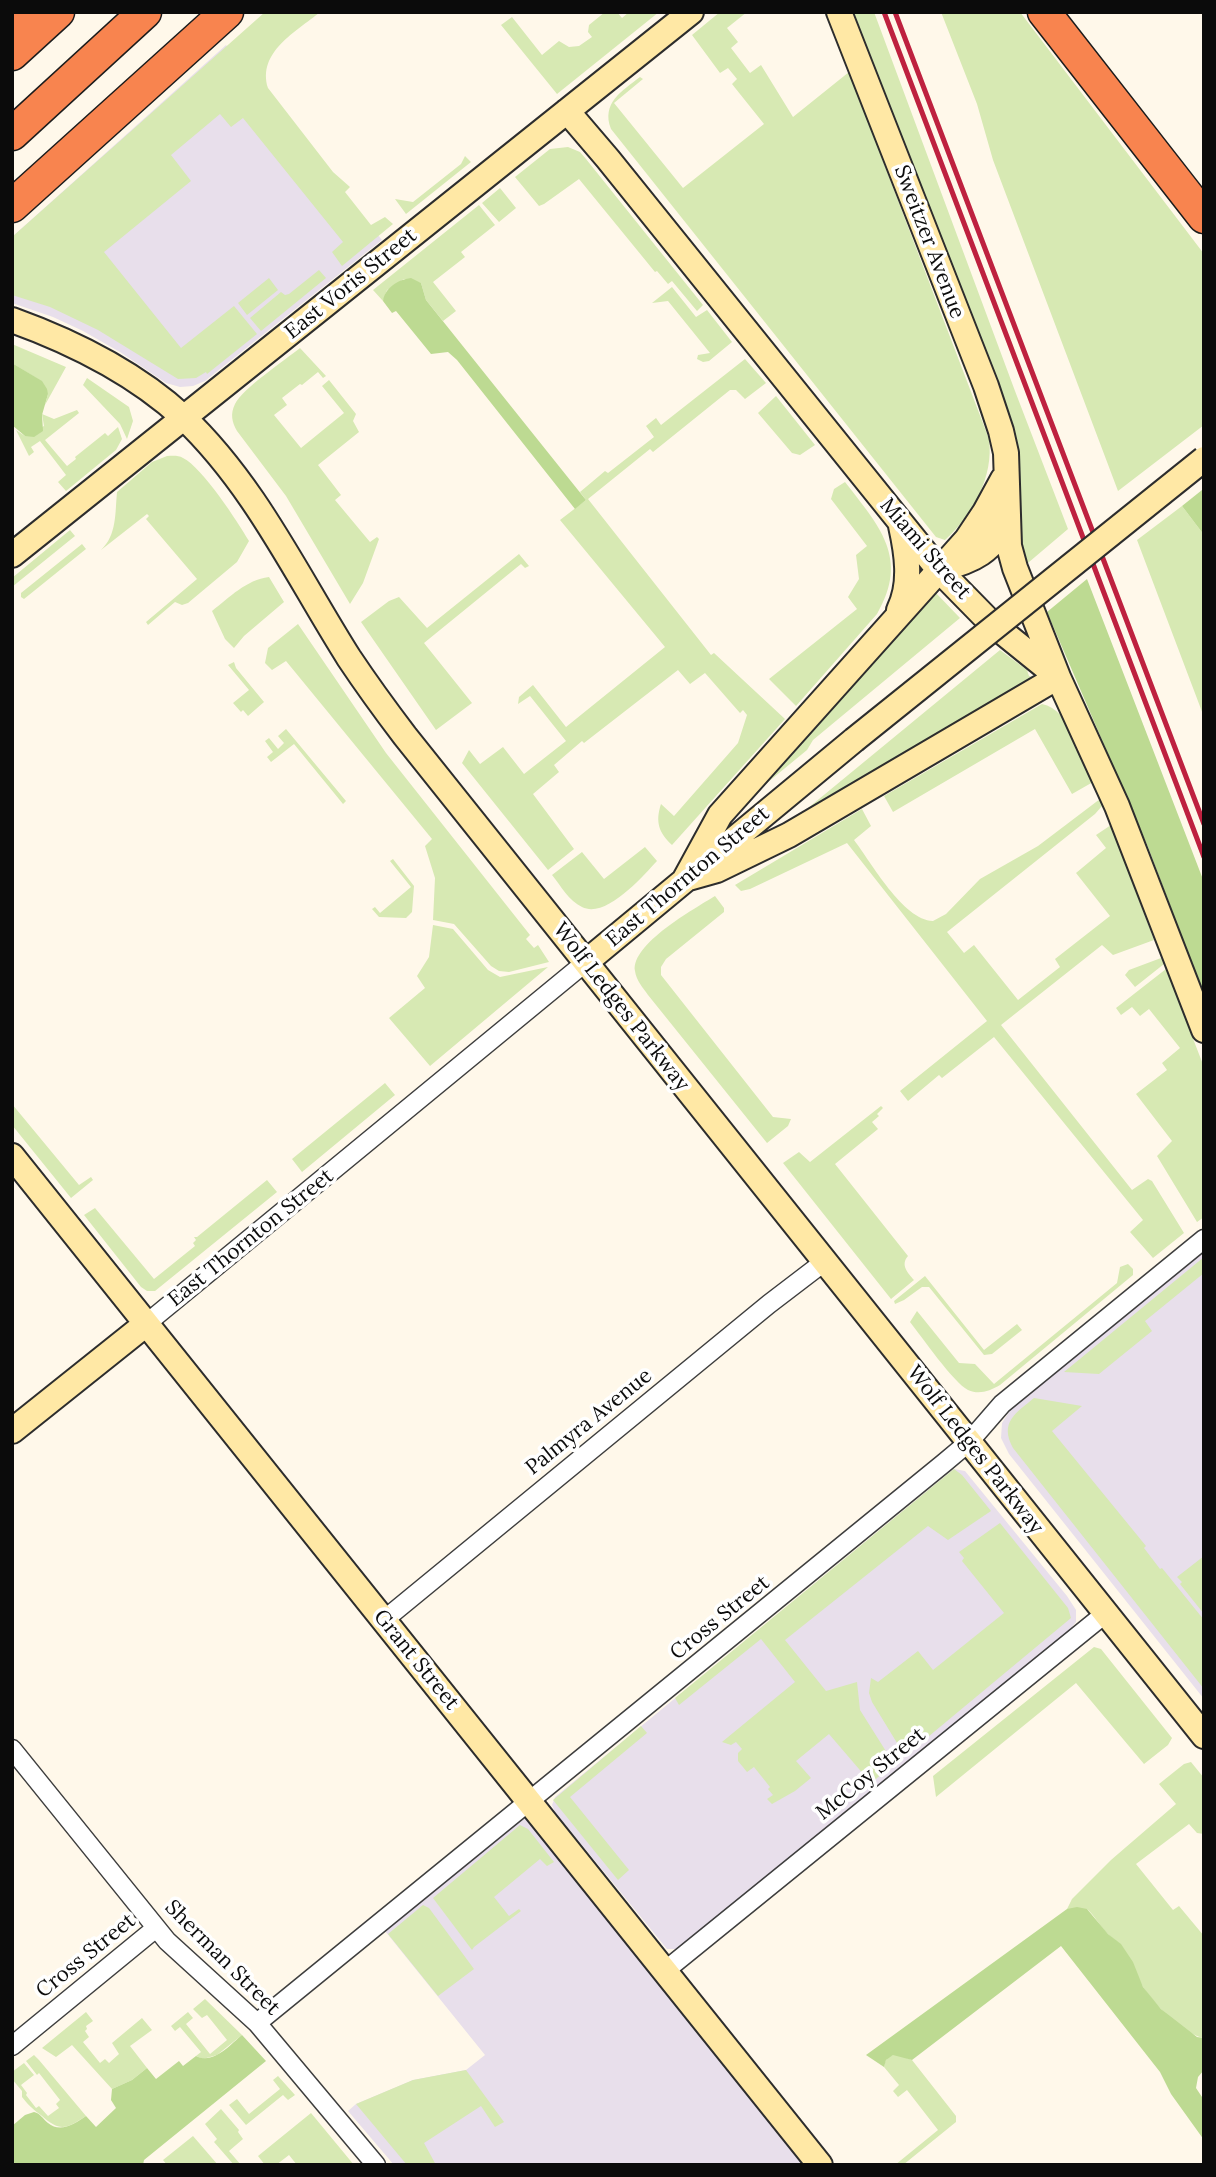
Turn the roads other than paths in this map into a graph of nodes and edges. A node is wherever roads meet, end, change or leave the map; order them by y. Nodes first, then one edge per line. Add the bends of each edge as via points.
1 (21, 12) edge
2 (58, 12) edge
3 (145, 12) edge
4 (229, 12) edge
5 (691, 12) edge
6 (839, 12) edge
7 (1044, 12) edge
8 (12, 21) edge
9 (12, 54) edge
10 (567, 111) junction
11 (12, 134) edge
12 (12, 206) edge
13 (1204, 218) edge
14 (12, 320) edge
15 (184, 418) junction
16 (1204, 458) edge
17 (1005, 474) junction
18 (1006, 517) junction
19 (900, 522) junction
20 (12, 555) edge
21 (939, 569) junction
22 (893, 620) junction
23 (1058, 677) junction
24 (685, 879) junction
25 (586, 962) junction
26 (1204, 1030) edge
27 (12, 1156) edge
28 (1204, 1239) edge
29 (824, 1262) junction
30 (146, 1324) junction
31 (12, 1431) edge
32 (970, 1442) junction
33 (1106, 1614) junction
34 (384, 1620) junction
35 (1204, 1736) edge
36 (12, 1749) edge
37 (529, 1800) junction
38 (156, 1928) junction
39 (666, 1970) junction
40 (257, 2023) junction
41 (14, 2039) edge
42 (376, 2165) edge
43 (820, 2165) edge

1 - 8 highway
2 - 9 highway
3 - 11 highway
4 - 12 highway
5 - 10 main road, East Voris Street
6 - 17 main road, Sweitzer Avenue via 986,386 1006,453
7 - 13 highway
10 - 15 main road, East Voris Street
10 - 19 main road, Miami Street
14 - 15 main road, Wolf Ledges Parkway via 108,364
15 - 20 main road, East Voris Street
15 - 25 main road, Wolf Ledges Parkway via 263,515 380,703
16 - 24 main road, East Thornton Street, bridge
17 - 18 main road, Sweitzer Avenue
17 - 21 main road via 967,539
18 - 21 main road via 989,549 976,558
18 - 23 main road, Sweitzer Avenue via 1015,568
19 - 21 main road, Miami Street
19 - 22 main road via 907,571 903,602
21 - 22 main road
21 - 23 main road, Miami Street via 990,622
22 - 24 main road via 720,815
23 - 24 main road via 789,835 717,870
23 - 26 main road, Miami Street via 1117,806
24 - 25 main road, East Thornton Street
25 - 29 main road, Wolf Ledges Parkway
25 - 30 street, East Thornton Street
27 - 30 main road, Grant Street
28 - 32 street, Cross Street via 1002,1404
29 - 32 main road, Wolf Ledges Parkway
29 - 34 street, Palmyra Avenue
30 - 31 main road, East Thornton Street
30 - 34 main road, Grant Street
32 - 33 main road, Wolf Ledges Parkway
32 - 37 street, Cross Street
33 - 35 main road, Wolf Ledges Parkway
33 - 39 street, McCoy Street
34 - 37 main road, Grant Street
36 - 38 street, Sherman Street
37 - 39 main road, Grant Street
37 - 40 street, Cross Street
38 - 40 street, Sherman Street
38 - 41 street, Cross Street
39 - 43 main road, Grant Street
40 - 42 street, Sherman Street

